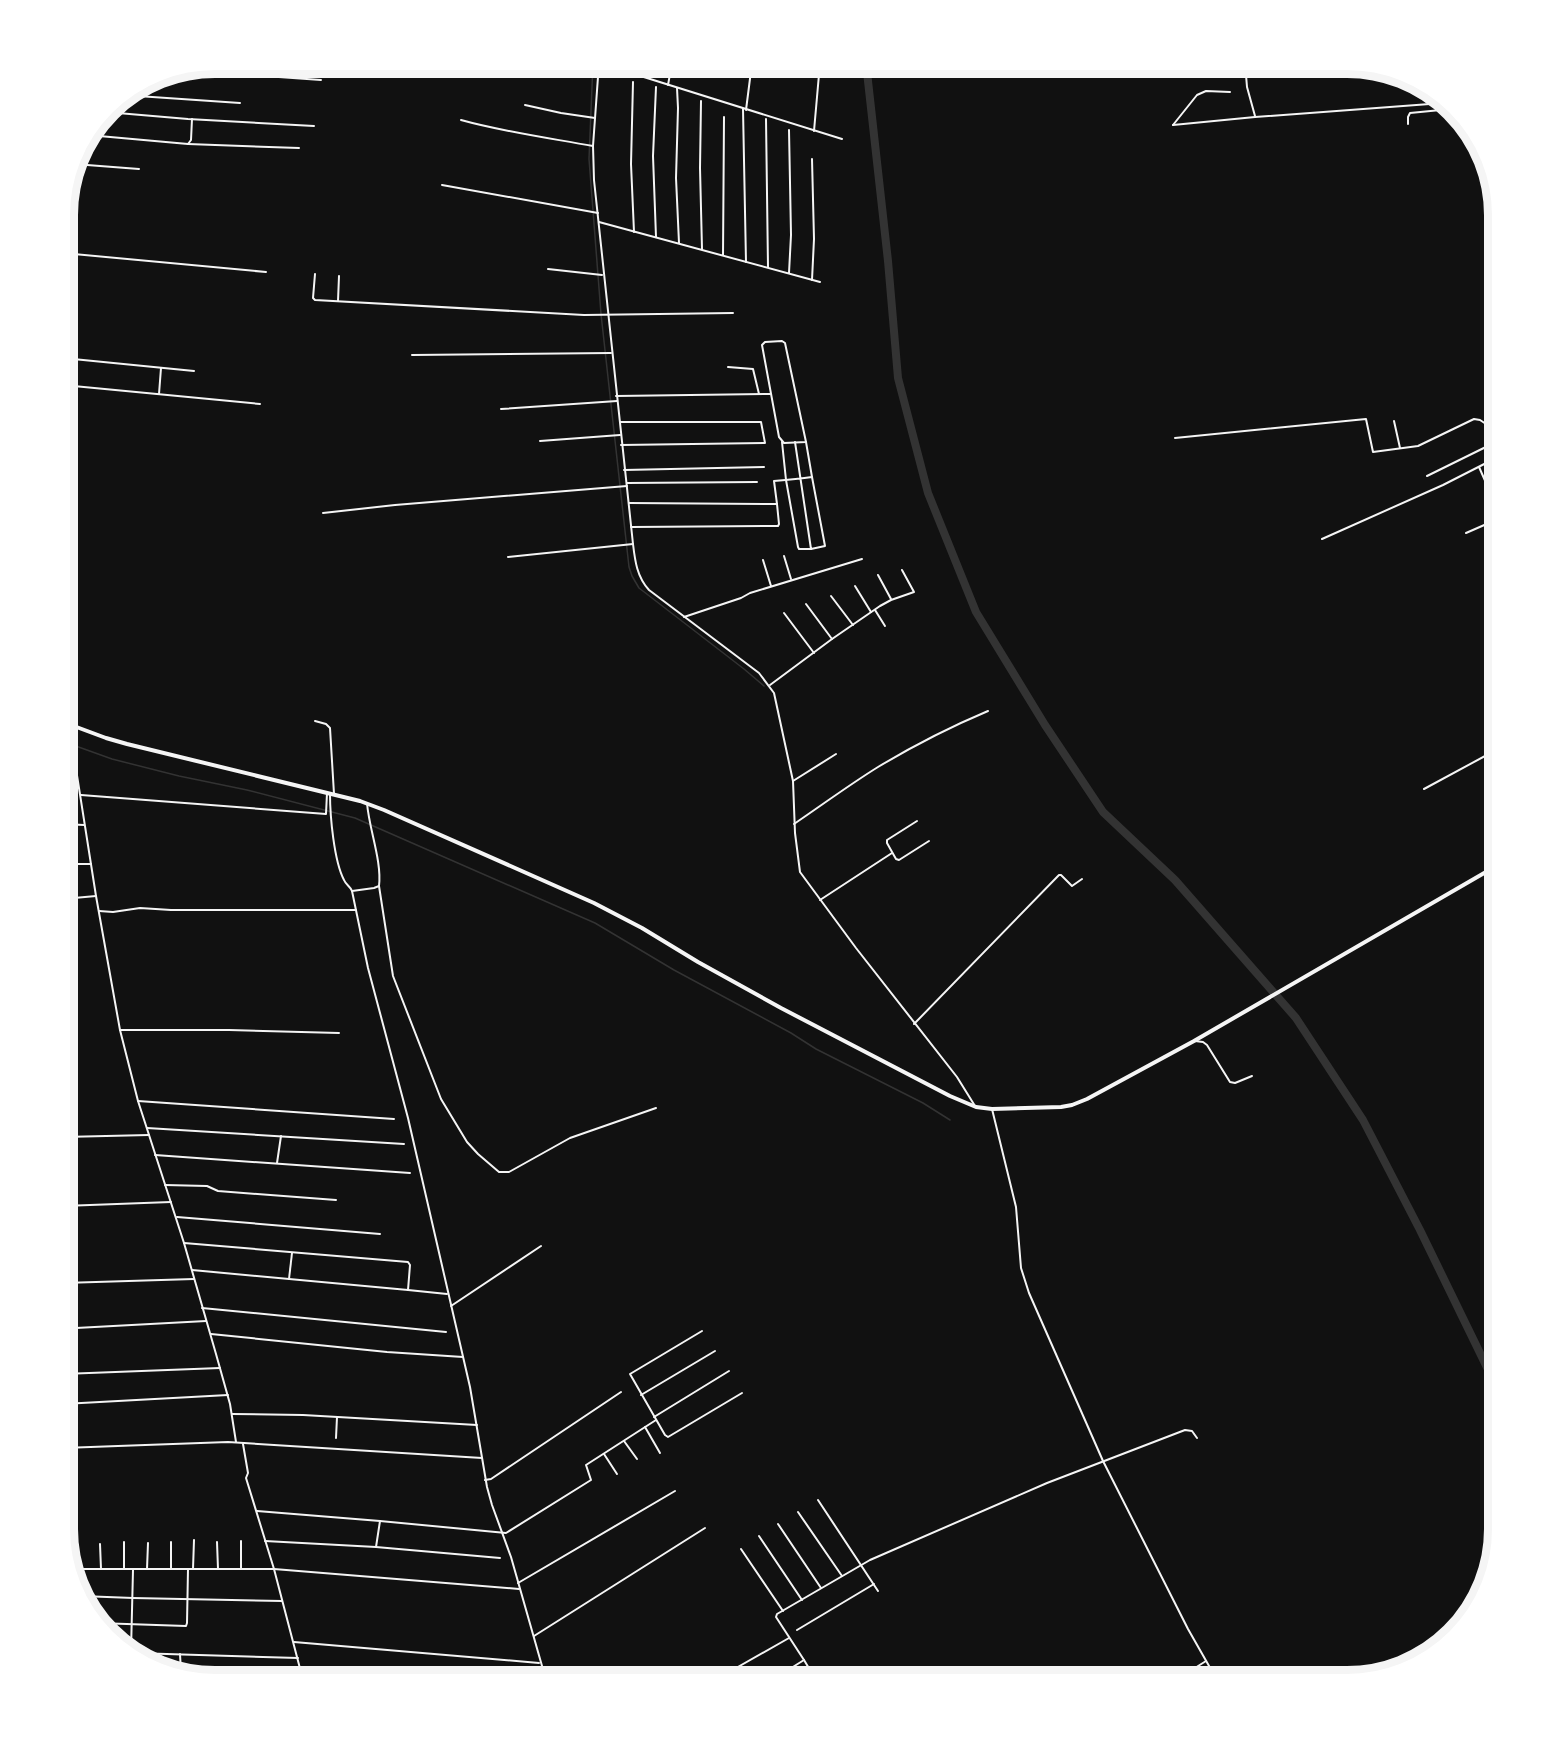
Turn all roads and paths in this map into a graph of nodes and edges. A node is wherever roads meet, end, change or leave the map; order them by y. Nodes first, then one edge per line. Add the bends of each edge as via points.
1 (236, 74) edge
2 (598, 74) edge
3 (633, 74) edge
4 (670, 74) edge
5 (750, 74) edge
6 (819, 74) edge
7 (1246, 74) edge
8 (321, 80) dead end
9 (633, 82) dead end
10 (668, 85) junction
11 (656, 87) dead end
12 (677, 88) junction
13 (1230, 92) dead end
14 (138, 96) edge
15 (701, 101) dead end
16 (240, 103) dead end
17 (1433, 104) edge
18 (525, 105) dead end
19 (745, 109) junction
20 (1440, 110) edge
21 (118, 113) edge
22 (724, 117) dead end
23 (1255, 117) junction
24 (595, 118) junction
25 (192, 119) junction
26 (766, 119) dead end
27 (461, 120) dead end
28 (1408, 123) dead end
29 (314, 126) dead end
30 (789, 130) dead end
31 (814, 131) junction
32 (98, 136) edge
33 (842, 139) dead end
34 (188, 144) junction
35 (593, 146) junction
36 (299, 148) dead end
37 (812, 159) dead end
38 (83, 165) edge
39 (139, 169) dead end
40 (442, 185) dead end
41 (598, 213) junction
42 (599, 222) junction
43 (634, 232) junction
44 (656, 237) junction
45 (680, 243) junction
46 (702, 249) junction
47 (74, 254) edge
48 (723, 255) junction
49 (746, 262) junction
50 (768, 267) junction
51 (548, 269) dead end
52 (266, 272) dead end
53 (789, 273) junction
54 (315, 274) dead end
55 (603, 275) junction
56 (339, 276) dead end
57 (812, 280) junction
58 (820, 282) dead end
59 (338, 301) junction
60 (733, 313) dead end
61 (604, 316) junction
62 (610, 353) junction
63 (412, 355) dead end
64 (74, 359) edge
65 (728, 367) dead end
66 (161, 368) junction
67 (194, 371) dead end
68 (74, 386) edge
69 (159, 394) junction
70 (759, 394) junction
71 (770, 394) junction
72 (616, 396) junction
73 (616, 401) junction
74 (260, 404) dead end
75 (501, 409) dead end
76 (1394, 421) dead end
77 (619, 422) junction
78 (1488, 425) edge
79 (617, 435) junction
80 (1175, 438) dead end
81 (540, 441) dead end
82 (782, 442) junction
83 (795, 442) junction
84 (806, 442) junction
85 (621, 445) junction
86 (1488, 446) edge
87 (1400, 448) junction
88 (1488, 462) edge
89 (764, 467) dead end
90 (1479, 467) junction
91 (624, 470) junction
92 (1427, 476) dead end
93 (812, 477) junction
94 (801, 478) junction
95 (786, 480) junction
96 (757, 482) dead end
97 (626, 485) junction
98 (1488, 487) edge
99 (628, 503) junction
100 (777, 504) junction
101 (323, 513) dead end
102 (1488, 523) edge
103 (631, 527) junction
104 (1466, 533) dead end
105 (1322, 539) dead end
106 (633, 544) junction
107 (811, 549) junction
108 (784, 556) dead end
109 (508, 557) dead end
110 (862, 559) dead end
111 (763, 560) dead end
112 (902, 570) dead end
113 (878, 575) dead end
114 (792, 580) junction
115 (771, 586) junction
116 (855, 586) dead end
117 (831, 596) dead end
118 (891, 600) junction
119 (806, 604) dead end
120 (873, 612) junction
121 (784, 613) dead end
122 (684, 617) junction
123 (853, 625) junction
124 (885, 626) dead end
125 (832, 639) junction
126 (814, 652) junction
127 (770, 685) junction
128 (988, 711) dead end
129 (315, 721) dead end
130 (74, 726) edge
131 (836, 754) dead end
132 (1488, 754) edge
133 (74, 755) edge
134 (77, 775) joint
135 (793, 781) junction
136 (1424, 789) dead end
137 (330, 794) junction
138 (81, 795) junction
139 (367, 803) junction
140 (328, 810) junction
141 (917, 821) dead end
142 (74, 824) edge
143 (794, 824) junction
144 (85, 825) junction
145 (929, 841) dead end
146 (892, 853) junction
147 (74, 864) edge
148 (91, 864) junction
149 (1488, 871) edge
150 (1082, 879) dead end
151 (379, 886) junction
152 (352, 891) junction
153 (96, 896) junction
154 (74, 898) edge
155 (820, 900) junction
156 (356, 910) junction
157 (99, 911) junction
158 (914, 1024) junction
159 (187, 1025) dead end
160 (120, 1030) junction
161 (187, 1030) junction
162 (339, 1033) dead end
163 (1194, 1041) junction
164 (1252, 1076) dead end
165 (138, 1101) junction
166 (976, 1107) junction
167 (656, 1108) dead end
168 (992, 1109) junction
169 (394, 1119) dead end
170 (147, 1128) junction
171 (149, 1136) junction
172 (281, 1136) junction
173 (74, 1137) edge
174 (404, 1144) dead end
175 (155, 1155) junction
176 (277, 1163) junction
177 (410, 1173) dead end
178 (165, 1185) junction
179 (336, 1200) dead end
180 (171, 1202) junction
181 (74, 1206) edge
182 (176, 1217) junction
183 (380, 1234) dead end
184 (184, 1243) junction
185 (541, 1246) dead end
186 (292, 1253) junction
187 (191, 1270) junction
188 (194, 1279) junction
189 (289, 1279) junction
190 (74, 1283) edge
191 (408, 1290) junction
192 (448, 1294) junction
193 (451, 1306) junction
194 (202, 1308) junction
195 (206, 1321) junction
196 (76, 1328) dead end
197 (702, 1331) dead end
198 (446, 1332) dead end
199 (211, 1335) junction
200 (715, 1351) dead end
201 (464, 1357) junction
202 (220, 1368) junction
203 (729, 1371) dead end
204 (74, 1374) edge
205 (621, 1392) dead end
206 (742, 1393) dead end
207 (228, 1395) junction
208 (641, 1395) junction
209 (74, 1403) edge
210 (232, 1414) junction
211 (337, 1417) junction
212 (655, 1418) junction
213 (477, 1425) junction
214 (645, 1427) junction
215 (336, 1438) dead end
216 (1197, 1438) dead end
217 (624, 1441) junction
218 (236, 1442) junction
219 (243, 1443) junction
220 (74, 1447) edge
221 (660, 1453) dead end
222 (604, 1454) junction
223 (482, 1458) junction
224 (637, 1459) dead end
225 (1103, 1461) junction
226 (617, 1474) dead end
227 (485, 1480) junction
228 (675, 1491) dead end
229 (818, 1500) dead end
230 (257, 1511) junction
231 (798, 1512) dead end
232 (380, 1521) junction
233 (778, 1524) dead end
234 (705, 1528) dead end
235 (501, 1533) junction
236 (759, 1536) dead end
237 (194, 1540) dead end
238 (241, 1541) dead end
239 (265, 1541) junction
240 (124, 1542) dead end
241 (171, 1542) dead end
242 (218, 1542) dead end
243 (77, 1543) dead end
244 (148, 1543) dead end
245 (100, 1544) dead end
246 (376, 1547) junction
247 (741, 1549) dead end
248 (500, 1558) dead end
249 (78, 1562) edge
250 (862, 1565) junction
251 (80, 1569) edge
252 (100, 1569) junction
253 (124, 1569) junction
254 (147, 1569) junction
255 (171, 1569) junction
256 (189, 1569) junction
257 (193, 1569) junction
258 (218, 1569) junction
259 (241, 1569) junction
260 (274, 1569) junction
261 (133, 1570) junction
262 (842, 1576) junction
263 (518, 1583) junction
264 (874, 1584) junction
265 (821, 1588) junction
266 (520, 1589) junction
267 (878, 1591) dead end
268 (91, 1596) edge
269 (133, 1598) junction
270 (188, 1598) junction
271 (802, 1600) junction
272 (282, 1601) junction
273 (783, 1611) junction
274 (111, 1623) edge
275 (132, 1624) junction
276 (797, 1630) dead end
277 (534, 1636) junction
278 (789, 1638) junction
279 (132, 1642) edge
280 (294, 1642) junction
281 (147, 1653) edge
282 (180, 1654) junction
283 (298, 1658) junction
284 (804, 1660) junction
285 (1206, 1661) junction
286 (540, 1663) junction
287 (180, 1665) edge
288 (301, 1670) edge
289 (542, 1670) edge
290 (733, 1670) edge
291 (788, 1670) edge
292 (810, 1670) edge
293 (1192, 1670) edge
294 (1211, 1670) edge

1 - 8 street
2 - 24 street
3 - 10 street
4 - 10 street
5 - 19 street
6 - 31 street
7 - 23 street
9 - 43 street
10 - 12 street
11 - 44 street
12 - 19 street
12 - 45 street
13 - 23 street via 1206,91 1197,95 1173,125
14 - 16 street
15 - 46 street
17 - 23 street
18 - 24 street
19 - 31 street
19 - 49 street
20 - 28 street via 1410,112
21 - 25 street
22 - 48 street
24 - 35 street
25 - 29 street
25 - 34 street
26 - 50 street
27 - 35 street
30 - 53 street
31 - 33 street
32 - 34 street
34 - 36 street
35 - 41 street
37 - 57 street
38 - 39 street
40 - 41 street
41 - 42 street
42 - 43 street
42 - 55 street
43 - 44 street
44 - 45 street
45 - 46 street
46 - 48 street
47 - 52 street
48 - 49 street
49 - 50 street
50 - 53 street
51 - 55 street
53 - 57 street
54 - 59 street via 314,299
55 - 61 street
56 - 59 street
57 - 58 street
59 - 61 street
60 - 61 street
61 - 62 street
62 - 63 street
62 - 72 street
64 - 66 street
65 - 70 street via 753,369
66 - 67 street
66 - 69 street
68 - 69 street
69 - 74 street
70 - 71 street
70 - 72 street
71 - 82 street
71 - 84 street via 762,345 782,341 786,344
72 - 73 street
73 - 75 street
73 - 77 street
76 - 87 street
77 - 79 street
77 - 85 street via 761,422 765,443
78 - 87 street via 1474,419 1418,446
79 - 81 street
79 - 85 street
80 - 87 street via 1366,419 1373,452
82 - 83 street
82 - 95 street
83 - 84 street
83 - 94 street
84 - 93 street
85 - 91 street
86 - 92 street
88 - 90 street
89 - 91 street
90 - 98 street
90 - 105 street
91 - 97 street
93 - 94 street
93 - 107 street via 826,543
94 - 95 street
94 - 107 street
95 - 100 street via 774,481
95 - 107 street via 798,548
96 - 97 street
97 - 99 street
97 - 101 street
99 - 100 street
99 - 103 street
100 - 103 street via 778,526
102 - 104 street
103 - 106 street
106 - 109 street
106 - 122 street via 642,582
108 - 114 street
110 - 114 street
111 - 115 street
112 - 118 street via 914,592
113 - 118 street
114 - 115 street
115 - 122 street
116 - 120 street
117 - 123 street
118 - 120 street
119 - 125 street
120 - 123 street
120 - 124 street
121 - 126 street
122 - 127 street
123 - 125 street
125 - 126 street
126 - 127 street
127 - 135 street
128 - 143 street via 894,758
129 - 137 street via 330,728
130 - 137 highway via 128,744
131 - 135 street
132 - 136 street
133 - 134 street
134 - 138 street
135 - 143 street
137 - 139 highway
137 - 140 street
138 - 140 street via 324,814
138 - 144 street
139 - 151 street
139 - 166 highway via 594,903 781,1008
140 - 152 street via 340,869
141 - 146 street via 886,841
142 - 144 street
143 - 155 street via 800,872
144 - 148 street
145 - 146 street via 899,860
146 - 155 street
147 - 148 street
148 - 153 street
149 - 163 highway
150 - 158 street via 1072,886 1059,875
151 - 152 street
151 - 167 street via 393,976 437,1092 467,1142 490,1165 499,1172 509,1172 570,1138
152 - 156 street
153 - 154 street
153 - 157 street
155 - 158 street
156 - 157 street
156 - 192 street
157 - 160 street
158 - 166 street
159 - 161 street
160 - 161 street
160 - 165 street
161 - 162 street
163 - 164 street via 1208,1045 1230,1082
163 - 168 highway via 1072,1105
165 - 169 street
165 - 170 street
166 - 168 highway
168 - 225 street via 1016,1207 1023,1277
170 - 171 street
170 - 172 street
171 - 173 street
171 - 175 street
172 - 174 street
172 - 176 street
175 - 176 street
175 - 178 street
176 - 177 street
178 - 179 street
178 - 180 street
180 - 181 street
180 - 182 street
182 - 183 street
182 - 184 street
184 - 186 street
184 - 187 street
185 - 193 street
186 - 189 street
186 - 191 street via 409,1262
187 - 188 street
187 - 189 street
188 - 190 street
188 - 194 street
189 - 191 street
191 - 192 street
192 - 193 street
193 - 201 street
194 - 195 street
194 - 198 street
195 - 196 street
195 - 199 street
197 - 208 street via 630,1374
199 - 201 street
199 - 202 street
200 - 208 street
201 - 213 street
202 - 204 street
202 - 207 street
203 - 212 street
205 - 227 street
206 - 212 street via 668,1437
207 - 209 street
207 - 210 street
208 - 212 street
210 - 211 street
210 - 218 street
211 - 213 street
211 - 215 street
212 - 214 street
213 - 223 street
214 - 217 street
214 - 221 street
216 - 225 street via 1192,1431 1185,1430
217 - 222 street
217 - 224 street
218 - 219 street
218 - 220 street
219 - 223 street
219 - 230 street via 249,1473 246,1478
222 - 226 street
222 - 235 street via 586,1466 591,1480
223 - 227 street
225 - 250 street
225 - 285 street
227 - 235 street
228 - 263 street
229 - 250 street
230 - 232 street
230 - 239 street
231 - 262 street
232 - 235 street
232 - 246 street
233 - 265 street
234 - 277 street
235 - 263 street
236 - 271 street
237 - 257 street
238 - 259 street
239 - 246 street
239 - 260 street
240 - 253 street
241 - 255 street
242 - 258 street
243 - 249 street
244 - 254 street
245 - 252 street
246 - 248 street
247 - 273 street
250 - 262 street
250 - 264 street
251 - 252 street
252 - 253 street
253 - 261 street
254 - 255 street
254 - 261 street
255 - 256 street
256 - 257 street
256 - 270 street
257 - 258 street
258 - 259 street
259 - 260 street
260 - 266 street
260 - 272 street
261 - 269 street
262 - 265 street
263 - 266 street
264 - 267 street
264 - 276 street
265 - 271 street
266 - 277 street
268 - 269 street
269 - 270 street
269 - 275 street
270 - 272 street
270 - 275 street via 186,1626
271 - 273 street
272 - 280 street
273 - 278 street via 776,1617
274 - 275 street
275 - 279 street
277 - 286 street
278 - 284 street
278 - 290 street
280 - 283 street
280 - 286 street
281 - 282 street
282 - 283 street
282 - 287 street
283 - 288 street
284 - 291 street
284 - 292 street
285 - 293 street
285 - 294 street
286 - 289 street

